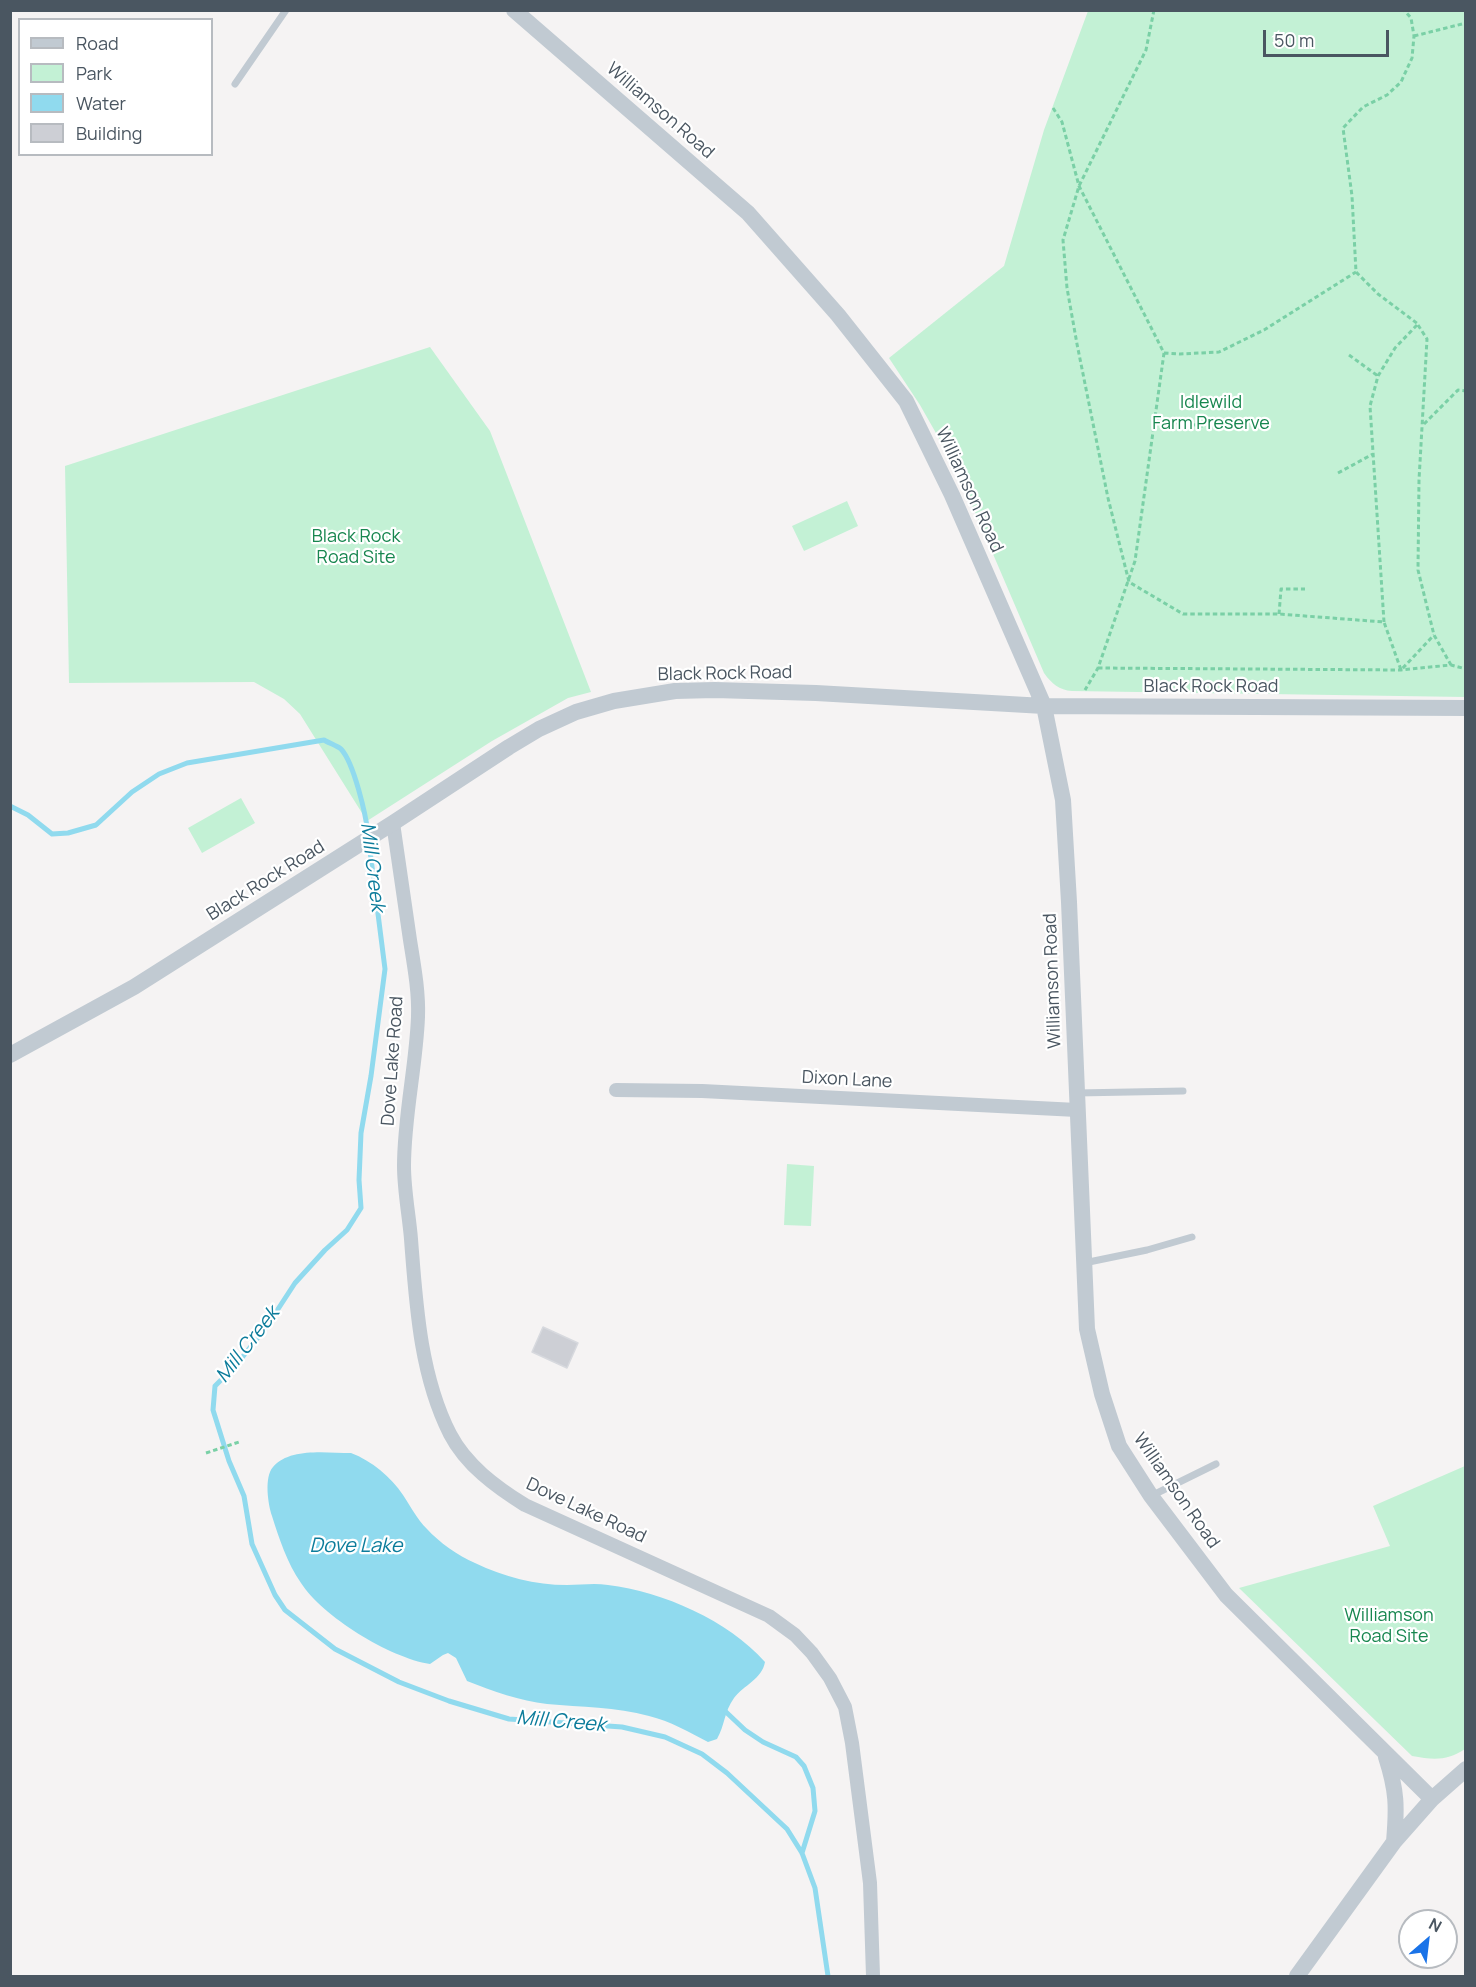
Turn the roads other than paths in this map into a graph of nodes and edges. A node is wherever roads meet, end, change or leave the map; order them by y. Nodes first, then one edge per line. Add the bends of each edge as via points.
1 (286, 10) edge
2 (514, 10) edge
3 (235, 84) dead end
4 (1044, 706) junction
5 (1466, 708) edge
6 (393, 823) junction
7 (10, 1055) edge
8 (616, 1090) dead end
9 (1183, 1091) dead end
10 (1077, 1102) junction
11 (1192, 1237) dead end
12 (1084, 1263) junction
13 (1216, 1464) dead end
14 (1151, 1496) junction
15 (1385, 1753) junction
16 (1466, 1769) edge
17 (1432, 1799) junction
18 (1394, 1842) junction
19 (873, 1977) edge
20 (1297, 1977) edge

1 - 3 lane
2 - 4 street, Williamson Road via 748,213 838,315 906,401 952,495
4 - 5 street, Black Rock Road
4 - 6 street, Black Rock Road via 774,691 647,694 576,712 539,729
4 - 10 street, Williamson Road via 1063,800
6 - 7 street, Black Rock Road via 134,987
6 - 19 street, Dove Lake Road via 418,1016 404,1167 414,1276 421,1338 450,1435 482,1475 525,1505 769,1616 812,1653 845,1707 852,1743 870,1882
8 - 10 street, Dixon Lane
9 - 10 lane
10 - 12 street, Williamson Road
11 - 12 lane
12 - 14 street, Williamson Road via 1087,1329 1102,1394 1119,1446
13 - 14 lane
14 - 15 street, Williamson Road via 1226,1595
15 - 17 street, Williamson Road
15 - 18 street via 1397,1806
16 - 17 street
17 - 18 street
18 - 20 street

